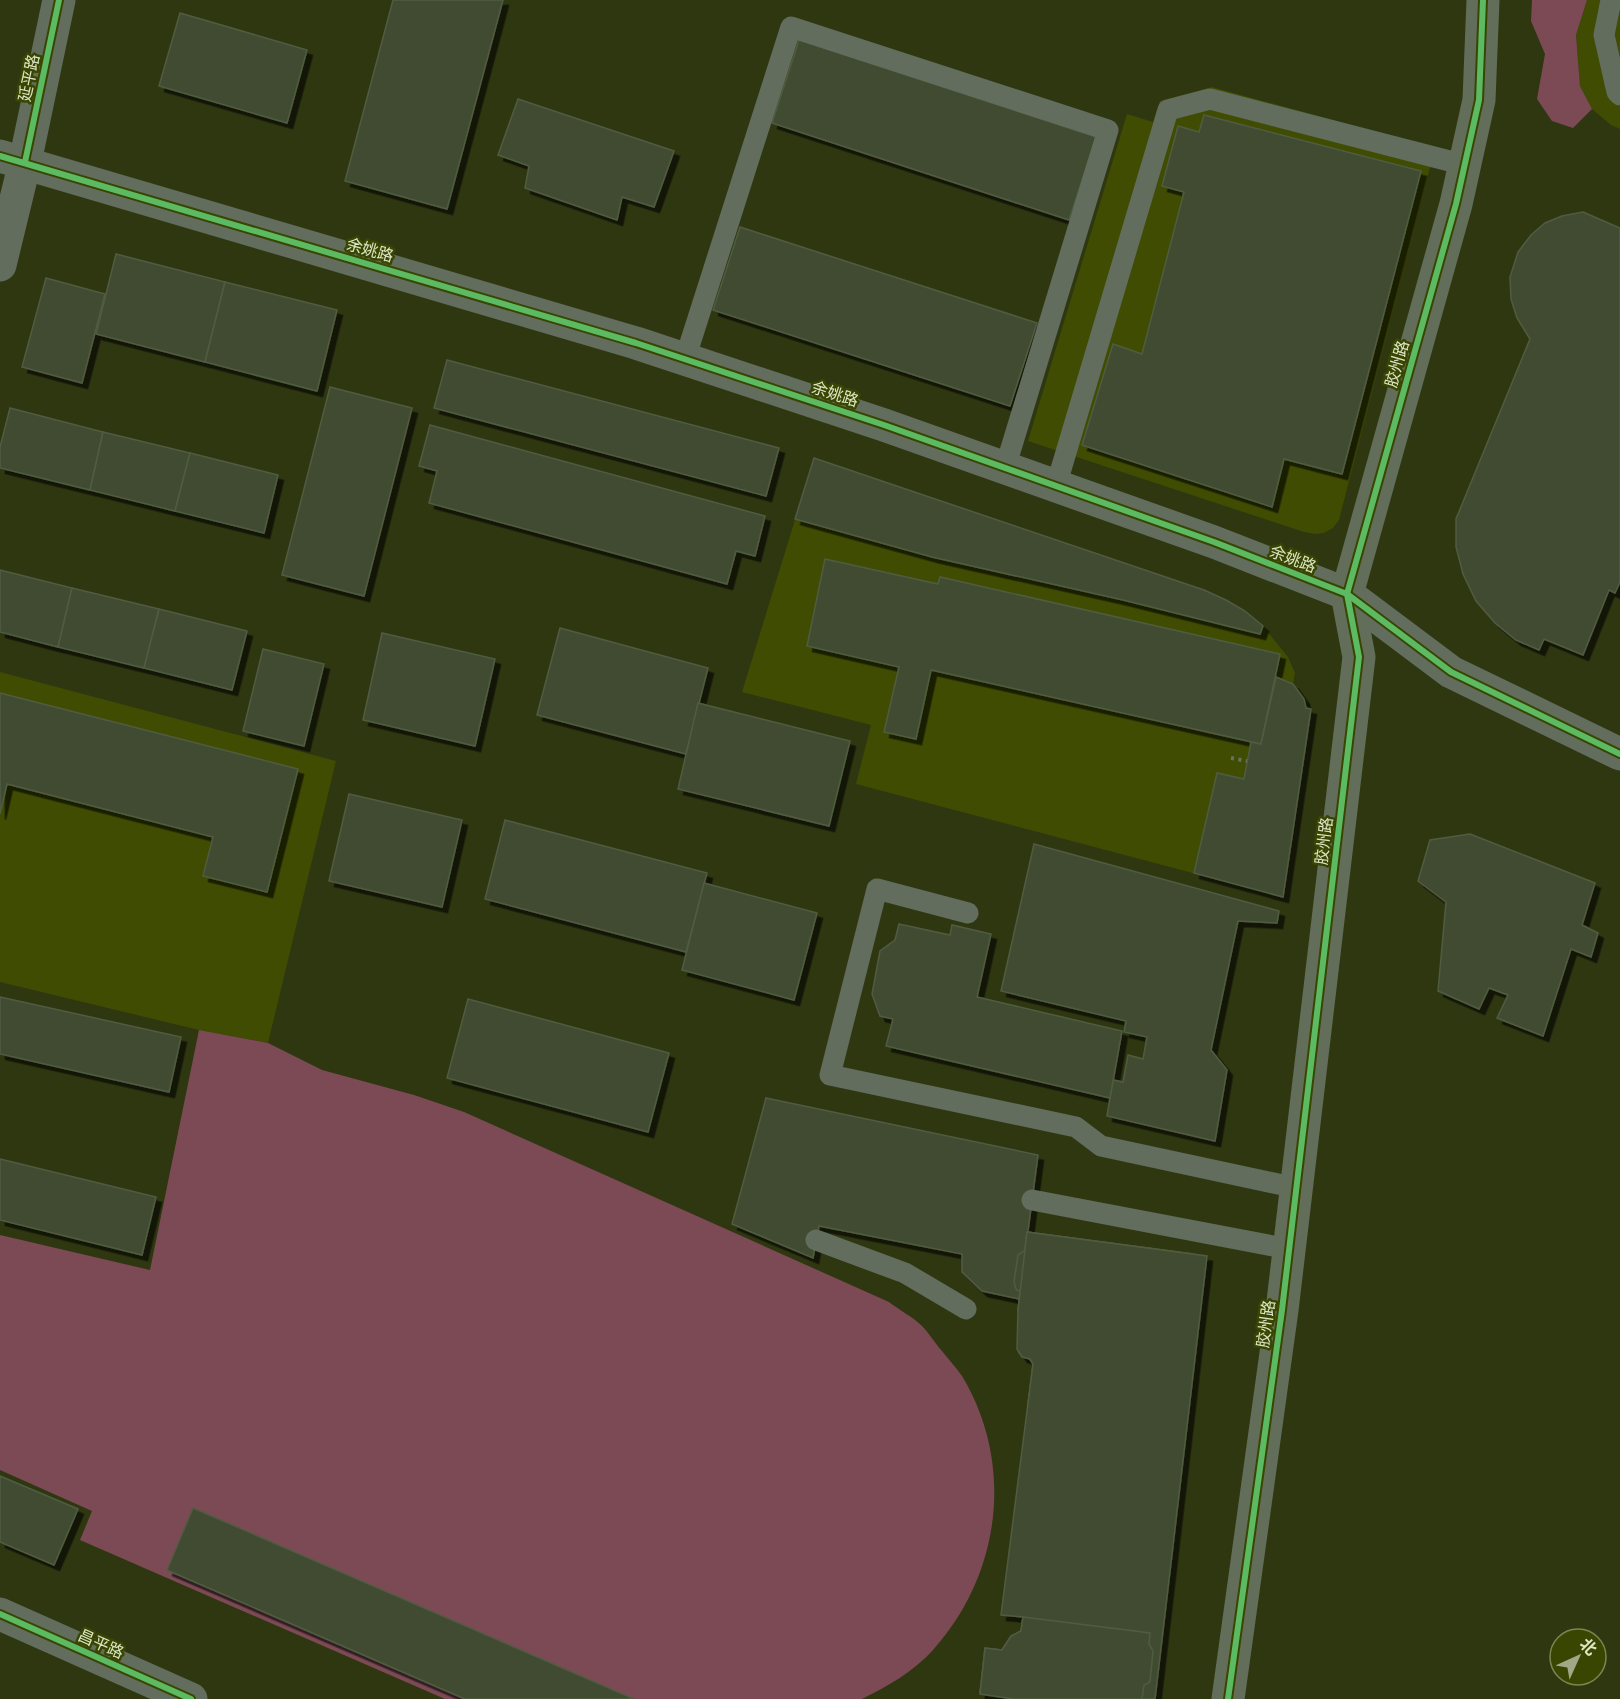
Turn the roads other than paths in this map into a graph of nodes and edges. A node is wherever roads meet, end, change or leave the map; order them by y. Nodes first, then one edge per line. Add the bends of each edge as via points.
1 (59, 0) edge
2 (1483, 0) edge
3 (1611, 0) edge
4 (1620, 95) edge
5 (12, 159) edge
6 (1465, 165) junction
7 (0, 266) edge
8 (685, 359) junction
9 (1005, 468) junction
10 (1056, 486) junction
11 (1347, 594) junction
12 (1620, 754) edge
13 (968, 913) dead end
14 (1297, 1188) junction
15 (1032, 1200) dead end
16 (816, 1240) dead end
17 (1289, 1249) junction
18 (966, 1309) dead end
19 (0, 1614) edge
20 (191, 1699) edge
21 (1228, 1699) edge

1 - 5 street, 延平路
2 - 6 street, 胶州路 via 1479,100
3 - 4 lane via 1604,35
5 - 7 street, 延平路
5 - 8 street, 余姚路
6 - 10 lane via 1210,99 1168,110
6 - 11 street, 胶州路
8 - 9 street, 余姚路
8 - 9 lane via 791,27 1108,130
9 - 10 street, 余姚路
10 - 11 street, 余姚路
11 - 12 street, 余姚路 via 1451,672
11 - 14 street, 胶州路 via 1359,657
13 - 14 lane via 877,890 830,1075 1076,1127 1101,1146
14 - 17 street, 胶州路
15 - 17 lane
16 - 18 lane via 905,1273
17 - 21 street, 胶州路
19 - 20 street, 昌平路

